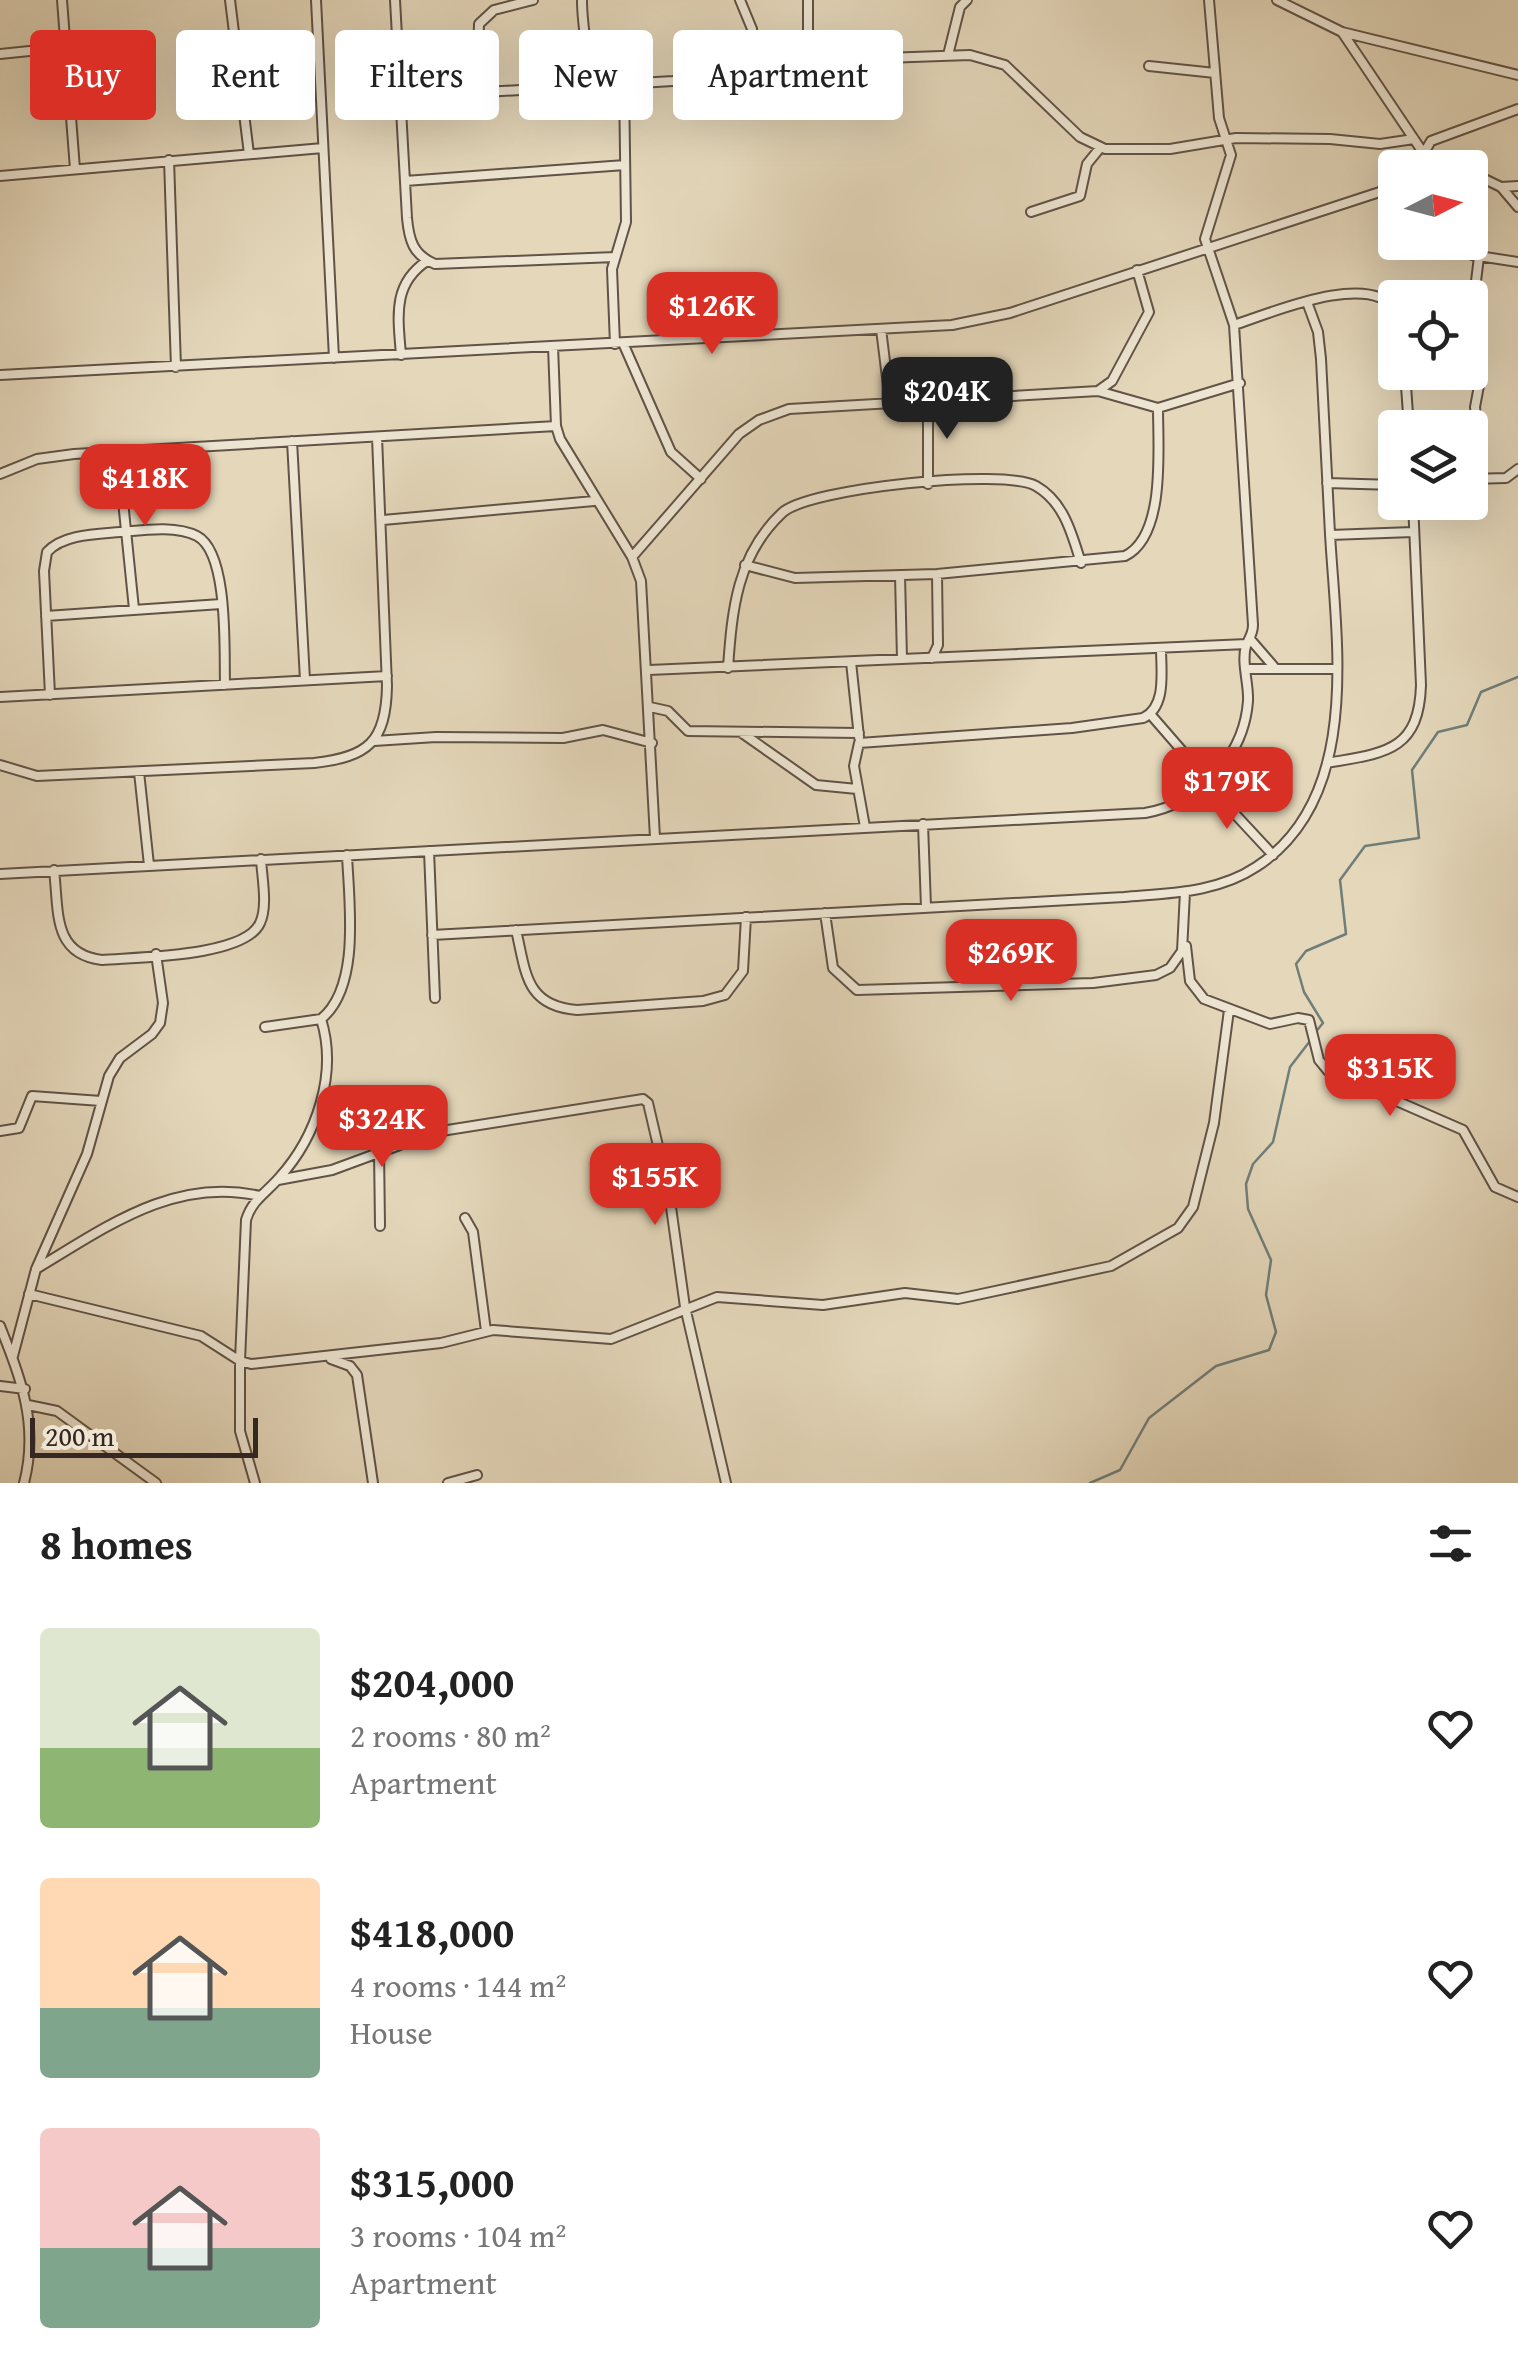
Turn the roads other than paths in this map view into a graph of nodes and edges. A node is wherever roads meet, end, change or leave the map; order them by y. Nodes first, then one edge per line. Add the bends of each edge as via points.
1 (62, 0) edge
2 (230, 0) edge
3 (316, 0) edge
4 (395, 0) edge
5 (533, 0) edge
6 (582, 0) edge
7 (740, 0) edge
8 (808, 0) edge
9 (1209, 0) edge
10 (1277, 0) edge
11 (963, 1) edge
12 (1299, 5) edge
13 (64, 30) edge
14 (397, 30) edge
15 (479, 30) edge
16 (582, 30) edge
17 (752, 30) edge
18 (808, 30) edge
19 (1342, 32) junction
20 (30, 51) edge
21 (0, 54) edge
22 (948, 54) junction
23 (903, 58) edge
24 (1150, 66) dead end
25 (1215, 73) junction
26 (1518, 75) edge
27 (1518, 109) edge
28 (71, 120) edge
29 (401, 120) edge
30 (624, 120) edge
31 (1414, 139) junction
32 (1226, 141) junction
33 (323, 148) junction
34 (1100, 148) junction
35 (1420, 150) edge
36 (1424, 150) edge
37 (248, 154) junction
38 (169, 160) junction
39 (625, 165) junction
40 (75, 169) junction
41 (0, 176) edge
42 (405, 180) junction
43 (1488, 181) edge
44 (1518, 186) edge
45 (1501, 187) junction
46 (1378, 193) edge
47 (1518, 207) edge
48 (1030, 212) dead end
49 (1207, 248) junction
50 (615, 257) junction
51 (1488, 258) edge
52 (1478, 260) edge
53 (428, 261) junction
54 (1518, 262) edge
55 (1137, 270) junction
56 (1378, 295) edge
57 (1308, 302) junction
58 (1234, 325) junction
59 (881, 330) junction
60 (619, 344) junction
61 (553, 346) junction
62 (401, 354) junction
63 (334, 358) junction
64 (176, 367) junction
65 (0, 374) edge
66 (1240, 384) junction
67 (1098, 391) junction
68 (928, 401) junction
69 (890, 402) junction
70 (1158, 408) junction
71 (1475, 410) edge
72 (556, 426) junction
73 (377, 437) junction
74 (292, 441) junction
75 (118, 452) junction
76 (1518, 469) edge
77 (0, 474) edge
78 (1488, 479) edge
79 (700, 480) junction
80 (1327, 483) junction
81 (928, 484) junction
82 (1378, 484) edge
83 (594, 501) junction
84 (382, 520) junction
85 (1414, 520) edge
86 (126, 532) junction
87 (1414, 532) junction
88 (1330, 536) junction
89 (632, 557) junction
90 (1081, 563) junction
91 (745, 565) junction
92 (936, 574) junction
93 (900, 576) junction
94 (221, 604) junction
95 (134, 609) junction
96 (46, 616) junction
97 (1248, 642) junction
98 (1161, 648) junction
99 (932, 658) junction
100 (902, 659) junction
101 (851, 662) junction
102 (728, 668) junction
103 (1276, 668) junction
104 (1246, 669) junction
105 (1336, 669) junction
106 (649, 670) junction
107 (387, 676) junction
108 (304, 680) junction
109 (226, 685) junction
110 (50, 695) junction
111 (0, 697) edge
112 (650, 707) junction
113 (1151, 714) junction
114 (742, 733) junction
115 (859, 738) junction
116 (374, 741) junction
117 (652, 743) junction
118 (1327, 762) junction
119 (0, 765) edge
120 (138, 772) junction
121 (1211, 780) junction
122 (857, 789) junction
123 (923, 824) junction
124 (864, 827) junction
125 (655, 838) junction
126 (428, 850) junction
127 (347, 855) junction
128 (1272, 855) junction
129 (261, 860) junction
130 (149, 865) junction
131 (54, 870) junction
132 (0, 874) edge
133 (1185, 892) junction
134 (926, 907) junction
135 (824, 913) junction
136 (746, 917) junction
137 (516, 930) junction
138 (432, 934) junction
139 (1184, 938) junction
140 (156, 954) junction
141 (435, 998) dead end
142 (1228, 1010) junction
143 (321, 1019) junction
144 (265, 1028) dead end
145 (102, 1101) junction
146 (0, 1131) edge
147 (379, 1150) junction
148 (278, 1180) junction
149 (260, 1196) junction
150 (1518, 1197) edge
151 (466, 1218) dead end
152 (380, 1226) dead end
153 (36, 1269) junction
154 (29, 1294) junction
155 (685, 1306) junction
156 (0, 1326) edge
157 (486, 1332) junction
158 (13, 1356) junction
159 (321, 1358) junction
160 (240, 1361) junction
161 (0, 1386) edge
162 (25, 1389) junction
163 (28, 1406) junction
164 (478, 1475) dead end
165 (24, 1483) edge
166 (156, 1483) edge
167 (255, 1483) edge
168 (373, 1483) edge
169 (448, 1483) edge
170 (726, 1483) edge

1 - 13 street
2 - 37 street
3 - 33 street
4 - 14 street
5 - 15 street via 484,16
6 - 16 street
7 - 17 street
8 - 18 street
9 - 25 street
10 - 12 street
11 - 22 street
12 - 19 street
19 - 26 street
19 - 31 street
20 - 21 street
22 - 23 street
22 - 34 street via 1005,65
24 - 25 street
25 - 32 street
27 - 36 street via 1438,138
28 - 40 street
29 - 42 street
30 - 39 street
31 - 32 street
31 - 35 street
32 - 34 street
32 - 49 street via 1231,160
33 - 37 street
33 - 63 street
34 - 48 street via 1087,164 1080,196
37 - 38 street
38 - 40 street
38 - 64 street
39 - 42 street
39 - 50 street via 626,230
40 - 41 street
42 - 53 street via 409,240
43 - 45 street
44 - 45 street
45 - 47 street
46 - 49 street
49 - 55 street
49 - 58 street
50 - 53 street
50 - 60 street
51 - 54 street
52 - 71 street via 1472,313 1481,365
53 - 62 street via 409,274 399,296
55 - 59 street via 979,320
55 - 67 street via 1149,312 1115,376
56 - 57 street
57 - 58 street
57 - 80 street via 1320,345
58 - 66 street
59 - 60 street
59 - 69 street
60 - 61 street
60 - 79 street via 668,448
61 - 62 street
61 - 72 street
62 - 63 street
63 - 64 street
64 - 65 street
66 - 70 street
66 - 97 street via 1253,624
67 - 68 street
67 - 70 street
68 - 69 street
68 - 81 street
69 - 79 street via 815,405 771,415 739,434
70 - 90 street via 1155,501 1143,540 1125,556
72 - 73 street
72 - 83 street
73 - 74 street
73 - 84 street
74 - 75 street
74 - 108 street
75 - 77 street via 37,459
75 - 86 street
76 - 78 street
79 - 89 street
80 - 82 street
80 - 88 street
81 - 90 street via 1000,478 1031,483 1059,506
81 - 91 street via 799,502 763,534
83 - 84 street
83 - 89 street
84 - 107 street
85 - 87 street
86 - 94 street via 199,537 218,564
86 - 95 street
86 - 96 street via 50,548 44,560
87 - 88 street
87 - 118 street via 1422,685 1416,722 1395,748
88 - 105 street
89 - 106 street via 644,598
90 - 92 street
91 - 93 street via 795,578
91 - 102 street via 734,592
92 - 93 street
92 - 99 street
93 - 100 street
94 - 95 street
94 - 109 street
95 - 96 street
96 - 110 street
97 - 98 street
97 - 103 street
97 - 104 street
98 - 99 street
98 - 113 street via 1160,696
99 - 100 street
100 - 101 street
101 - 102 street
101 - 115 street
102 - 106 street
103 - 104 street
103 - 105 street
104 - 121 street via 1246,709 1234,745
105 - 118 street
106 - 112 street
107 - 108 street
107 - 116 street via 387,706
108 - 109 street
109 - 110 street
110 - 111 street
112 - 114 street via 668,711 685,731
112 - 117 street
113 - 115 street via 1072,728
113 - 121 street
114 - 115 street
114 - 122 street via 816,785
115 - 122 street
116 - 117 street via 563,738 604,730
116 - 120 street via 327,761
117 - 125 street
118 - 128 street via 1298,827
119 - 120 street via 38,776
120 - 130 street
121 - 123 street via 1193,797 1145,813
121 - 128 street
122 - 124 street
123 - 124 street
123 - 134 street
124 - 125 street
125 - 126 street
126 - 127 street
126 - 138 street
127 - 129 street
127 - 143 street via 348,971 340,996
128 - 133 street via 1239,877
129 - 130 street
129 - 140 street via 263,913 246,938
130 - 131 street
131 - 132 street
131 - 140 street via 62,933 75,954 102,960
133 - 134 street
133 - 139 street
134 - 135 street
135 - 136 street
135 - 139 street via 833,968 866,992 1147,978 1176,962
136 - 137 street
136 - 137 street via 743,972 725,995 577,1010 536,994
137 - 138 street
138 - 141 street
139 - 142 street via 1190,981 1204,999
140 - 145 street via 160,1023 120,1058
142 - 150 street via 1270,1024 1310,1020 1328,1071 1463,1130 1494,1187
142 - 155 street via 1214,1123 1194,1207 1178,1228 1124,1260 958,1299 905,1293 823,1305 730,1296
143 - 144 street
143 - 148 street via 329,1051 323,1095
145 - 146 street via 32,1096 19,1128
145 - 153 street via 87,1154
147 - 148 street via 332,1170
147 - 152 street
147 - 155 street via 435,1132 643,1099 669,1193
148 - 149 street
149 - 153 street via 223,1191 172,1198 104,1225
149 - 160 street via 244,1226
151 - 157 street
153 - 154 street
154 - 158 street
154 - 160 street via 208,1338
155 - 157 street via 611,1339
155 - 170 street
156 - 158 street
157 - 159 street
158 - 162 street
159 - 160 street
159 - 168 street via 340,1360 357,1375
160 - 167 street via 240,1432
161 - 162 street
162 - 163 street
163 - 165 street
163 - 166 street via 57,1412
164 - 169 street

